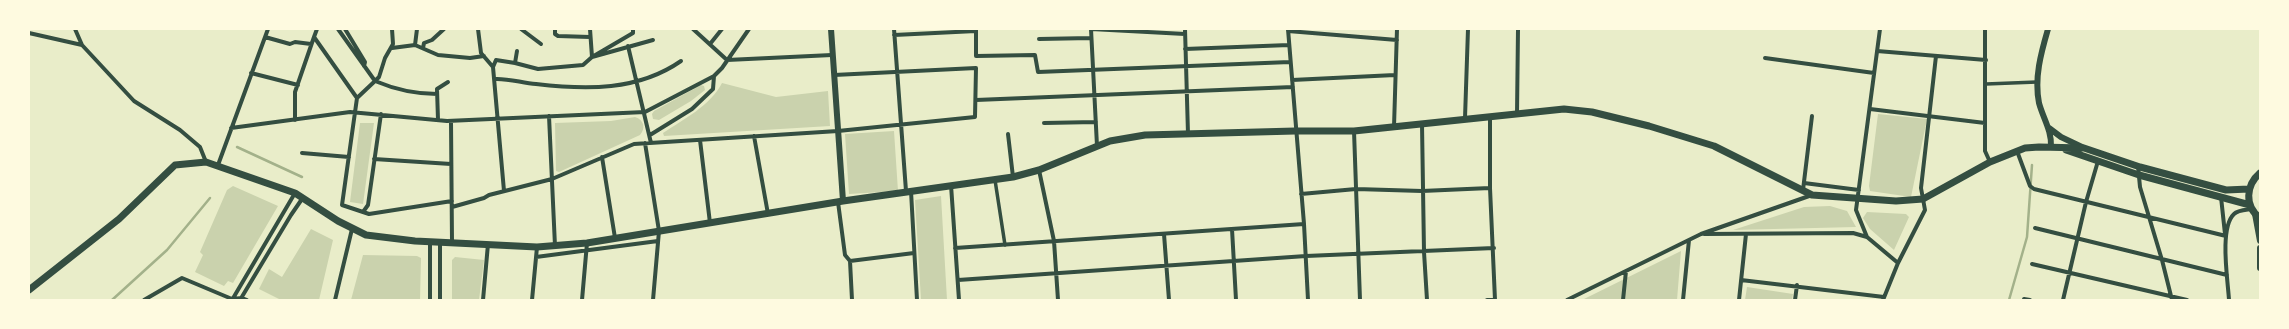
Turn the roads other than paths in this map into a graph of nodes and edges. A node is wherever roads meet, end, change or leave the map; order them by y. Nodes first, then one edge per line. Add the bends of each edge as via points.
1 (75, 29) edge
2 (268, 29) edge
3 (317, 29) edge
4 (338, 29) edge
5 (345, 29) edge
6 (392, 29) edge
7 (417, 29) edge
8 (444, 29) edge
9 (478, 29) edge
10 (521, 29) edge
11 (555, 29) edge
12 (590, 29) edge
13 (633, 29) edge
14 (722, 29) edge
15 (749, 29) edge
16 (830, 29) edge
17 (894, 29) edge
18 (1091, 29) edge
19 (1397, 29) edge
20 (1468, 29) edge
21 (1518, 29) edge
22 (1880, 29) edge
23 (1985, 29) edge
24 (2048, 29) edge
25 (695, 30) edge
26 (976, 30) edge
27 (1288, 30) edge
28 (1185, 31) edge
29 (29, 33) edge
30 (894, 35) junction
31 (265, 37) junction
32 (314, 37) junction
33 (590, 37) junction
34 (1039, 38) dead end
35 (1091, 38) junction
36 (653, 40) dead end
37 (1397, 40) junction
38 (311, 44) junction
39 (541, 44) dead end
40 (710, 44) junction
41 (82, 45) junction
42 (415, 45) junction
43 (1289, 45) junction
44 (628, 46) junction
45 (392, 48) junction
46 (423, 48) junction
47 (1185, 49) junction
48 (517, 51) dead end
49 (1877, 51) junction
50 (832, 55) junction
51 (484, 56) junction
52 (1936, 56) junction
53 (592, 57) junction
54 (1765, 58) dead end
55 (728, 60) junction
56 (1986, 60) junction
57 (681, 61) dead end
58 (1290, 62) junction
59 (515, 63) junction
60 (364, 66) junction
61 (1186, 66) junction
62 (493, 67) junction
63 (1093, 69) junction
64 (898, 72) junction
65 (251, 73) junction
66 (1874, 73) junction
67 (834, 75) junction
68 (1396, 75) junction
69 (714, 76) junction
70 (494, 79) junction
71 (375, 80) junction
72 (1292, 80) junction
73 (448, 82) dead end
74 (637, 82) junction
75 (2037, 82) junction
76 (1986, 84) junction
77 (298, 85) junction
78 (1293, 87) junction
79 (1186, 92) junction
80 (437, 94) junction
81 (1094, 95) junction
82 (357, 98) junction
83 (976, 100) junction
84 (1870, 109) junction
85 (354, 112) junction
86 (645, 112) junction
87 (381, 114) junction
88 (1517, 114) junction
89 (549, 116) junction
90 (1812, 116) dead end
91 (1930, 116) junction
92 (1490, 117) junction
93 (497, 118) junction
94 (1465, 118) junction
95 (295, 120) junction
96 (438, 120) junction
97 (451, 121) junction
98 (1096, 122) junction
99 (1044, 123) dead end
100 (1985, 123) junction
101 (901, 124) junction
102 (1422, 124) junction
103 (1394, 127) junction
104 (2048, 127) junction
105 (231, 128) junction
106 (1295, 130) junction
107 (838, 131) junction
108 (1354, 131) junction
109 (1008, 134) dead end
110 (1188, 134) junction
111 (650, 135) junction
112 (754, 136) junction
113 (700, 140) junction
114 (645, 143) junction
115 (651, 143) junction
116 (1097, 146) junction
117 (2051, 147) junction
118 (2061, 148) junction
119 (2084, 148) junction
120 (2017, 151) junction
121 (302, 153) dead end
122 (349, 157) junction
123 (602, 157) junction
124 (374, 159) junction
125 (2098, 161) junction
126 (206, 162) junction
127 (1990, 162) junction
128 (452, 164) junction
129 (218, 165) junction
130 (2138, 166) junction
131 (1039, 170) junction
132 (2260, 173) edge
133 (2139, 174) junction
134 (1013, 177) junction
135 (552, 179) junction
136 (995, 180) junction
137 (951, 185) junction
138 (1803, 187) junction
139 (1490, 188) junction
140 (1356, 189) junction
141 (2249, 189) junction
142 (1859, 190) junction
143 (504, 191) junction
144 (908, 191) junction
145 (1422, 191) junction
146 (294, 193) junction
147 (1301, 194) junction
148 (1812, 195) junction
149 (2221, 196) junction
150 (1858, 198) junction
151 (302, 199) junction
152 (1923, 199) junction
153 (452, 201) junction
154 (841, 201) junction
155 (2086, 202) junction
156 (452, 207) junction
157 (363, 212) junction
158 (2254, 212) edge
159 (768, 214) junction
160 (2148, 218) junction
161 (710, 223) junction
162 (1304, 224) junction
163 (2035, 228) dead end
164 (352, 229) junction
165 (1232, 229) junction
166 (659, 231) junction
167 (1164, 234) junction
168 (1701, 234) junction
169 (1746, 234) junction
170 (2226, 236) junction
171 (1867, 237) junction
172 (614, 238) junction
173 (2079, 238) junction
174 (1690, 240) junction
175 (430, 241) junction
176 (440, 241) junction
177 (658, 241) junction
178 (1054, 241) junction
179 (2260, 241) edge
180 (452, 242) junction
181 (587, 243) junction
182 (488, 244) junction
183 (1005, 245) junction
184 (555, 246) junction
185 (537, 247) junction
186 (955, 248) junction
187 (1494, 248) junction
188 (2260, 248) edge
189 (586, 252) junction
190 (1424, 252) junction
191 (914, 253) junction
192 (1358, 254) junction
193 (1306, 256) junction
194 (536, 257) junction
195 (2162, 260) junction
196 (850, 261) junction
197 (1234, 262) junction
198 (1898, 263) junction
199 (2032, 264) dead end
200 (1166, 266) junction
201 (2260, 268) edge
202 (1626, 271) junction
203 (1056, 272) junction
204 (2070, 273) junction
205 (2227, 275) junction
206 (958, 280) junction
207 (1741, 280) junction
208 (1797, 285) junction
209 (29, 290) edge
210 (1884, 298) edge
211 (2172, 298) edge
212 (241, 299) edge
213 (2024, 299) dead end
214 (144, 300) edge
215 (232, 300) edge
216 (247, 300) edge
217 (335, 300) edge
218 (430, 300) edge
219 (440, 300) edge
220 (483, 300) edge
221 (532, 300) edge
222 (582, 300) edge
223 (653, 300) edge
224 (852, 300) edge
225 (917, 300) edge
226 (959, 300) edge
227 (1058, 300) edge
228 (1169, 300) edge
229 (1236, 300) edge
230 (1308, 300) edge
231 (1360, 300) edge
232 (1428, 300) edge
233 (1488, 300) edge
234 (1495, 300) edge
235 (1566, 300) edge
236 (1623, 300) edge
237 (1683, 300) edge
238 (1739, 300) edge
239 (1795, 300) edge
240 (2030, 300) edge
241 (2063, 300) edge
242 (2187, 300) edge
243 (2229, 300) edge

1 - 41 street
2 - 31 street
3 - 32 street
4 - 60 street
5 - 60 street via 359,49 365,62
6 - 45 street
7 - 42 street
8 - 46 street via 432,40 424,43
9 - 51 street via 481,53
10 - 39 street
11 - 33 street via 558,36
12 - 33 street
13 - 53 street via 633,33 626,39
14 - 40 street
15 - 55 street
16 - 50 street
17 - 30 street
18 - 28 street
18 - 35 street
19 - 37 street
20 - 94 street
21 - 88 street
22 - 49 street
23 - 56 street
24 - 75 street
25 - 40 street
26 - 30 street
26 - 63 street via 976,56 1035,55 1038,72
27 - 37 street
27 - 43 street
28 - 47 street
29 - 41 street
30 - 64 street
31 - 38 street via 290,44
31 - 65 street
32 - 38 street
32 - 82 street
33 - 53 street
34 - 35 street
35 - 63 street
36 - 44 street
37 - 68 street
38 - 77 street
40 - 55 street
41 - 126 street via 134,101 180,130 200,147
42 - 45 street
42 - 46 street
43 - 47 street
43 - 58 street
44 - 53 street
44 - 74 street
45 - 71 street via 385,58 379,77
46 - 51 street via 438,55 470,58
47 - 61 street
48 - 59 street
49 - 52 street
49 - 66 street
50 - 55 street
50 - 67 street
51 - 62 street
52 - 56 street
52 - 91 street
53 - 59 street via 583,65 566,67 538,69
54 - 66 street
55 - 69 street
56 - 76 street
57 - 74 street via 667,70
58 - 61 street
58 - 72 street
59 - 62 street via 496,60
60 - 71 street
61 - 63 street
61 - 79 street
62 - 70 street
63 - 81 street
64 - 67 street
64 - 83 street via 976,68
64 - 101 street
65 - 77 street
65 - 105 street
66 - 84 street
67 - 107 street
68 - 72 street
68 - 103 street
69 - 86 street
69 - 111 street via 713,90 692,109
70 - 74 street via 505,78 552,86 585,88
70 - 93 street
71 - 80 street via 386,86 423,94
71 - 82 street
72 - 78 street
73 - 80 street via 437,89
74 - 86 street
75 - 76 street
75 - 104 street via 2040,103
76 - 100 street
77 - 95 street
78 - 79 street
78 - 106 street
79 - 81 street
79 - 110 street
80 - 96 street
81 - 83 street
81 - 98 street
82 - 85 street
83 - 101 street via 975,117
84 - 91 street
84 - 142 street
85 - 87 street
85 - 95 street
85 - 122 street
86 - 89 street
86 - 111 street
87 - 96 street
87 - 124 street
88 - 92 main road
88 - 138 main road via 1564,108 1649,126 1714,146
89 - 93 street
89 - 135 street
90 - 138 street
91 - 100 street
91 - 152 street via 1921,188
92 - 94 main road
92 - 139 street
93 - 97 street
93 - 143 street
94 - 102 main road
95 - 105 street
96 - 97 street
97 - 128 street
98 - 99 street
98 - 116 street
100 - 127 street via 1985,151
101 - 107 street
101 - 144 street
102 - 103 main road
102 - 145 street
103 - 108 main road
104 - 117 street via 2052,138
104 - 119 street via 2061,137
105 - 129 street
106 - 108 main road
106 - 110 main road
106 - 147 street
107 - 112 street
107 - 154 street
108 - 140 street
109 - 134 street
110 - 116 main road via 1145,135
111 - 115 street
112 - 113 street
112 - 159 street
113 - 115 street
113 - 161 street
114 - 115 street
114 - 123 street via 634,144
114 - 166 street
116 - 131 main road
117 - 118 main road
117 - 120 main road via 2025,148
118 - 119 main road
118 - 125 main road
119 - 130 main road
120 - 127 main road
120 - 155 street via 2030,186
121 - 122 street
122 - 157 street via 342,205
123 - 135 street
123 - 172 street
124 - 128 street
124 - 157 street via 368,205
125 - 133 main road
125 - 155 street
126 - 129 main road
126 - 209 main road via 175,165 119,219
127 - 152 main road
128 - 153 street
129 - 146 main road
130 - 133 street
130 - 141 main road via 2226,190
131 - 134 main road
131 - 178 street
132 - 141 main road via 2254,177
133 - 149 main road
133 - 160 street
134 - 136 main road
135 - 143 street
135 - 184 street
136 - 137 main road
136 - 183 street
137 - 144 main road
137 - 186 street
138 - 142 street
138 - 148 main road
139 - 145 street
139 - 187 street
140 - 145 street
140 - 147 street
140 - 192 street
141 - 158 main road
142 - 150 street
143 - 156 street
144 - 154 main road
144 - 191 street
145 - 190 street
146 - 151 main road
146 - 215 street
147 - 162 street
148 - 150 main road
148 - 168 street
149 - 158 main road
149 - 170 street
150 - 152 main road via 1905,202
150 - 171 street via 1856,210
151 - 164 main road
151 - 212 street
152 - 198 street via 1925,210
153 - 156 street
153 - 157 street via 369,214
154 - 159 main road
154 - 196 street via 844,255
155 - 160 street
155 - 173 street
156 - 180 street
158 - 170 street via 2242,211 2232,216
158 - 179 street
159 - 161 main road
160 - 170 street
160 - 195 street
161 - 166 main road
162 - 165 street
162 - 193 street
163 - 173 street
164 - 175 main road via 384,238
164 - 217 street
165 - 167 street
165 - 197 street
166 - 172 main road
166 - 177 street
167 - 178 street
167 - 200 street
168 - 169 street
168 - 174 street
169 - 171 street via 1853,233
169 - 207 street
170 - 205 street
171 - 198 street
172 - 181 main road
173 - 195 street
173 - 204 street
174 - 202 street
174 - 237 street
175 - 176 main road
175 - 218 street
176 - 180 main road
176 - 219 street
177 - 189 street
177 - 223 street
178 - 183 street
178 - 203 street
180 - 182 main road
181 - 184 main road
181 - 189 street
182 - 185 main road
182 - 220 street
183 - 186 street
184 - 185 main road
185 - 194 street
186 - 206 street
187 - 190 street
187 - 234 street
188 - 201 street
189 - 194 street
189 - 222 street
190 - 192 street
190 - 232 street
191 - 196 street
191 - 225 street
192 - 193 street
192 - 231 street
193 - 197 street
193 - 230 street
194 - 221 street
195 - 205 street
195 - 211 street
196 - 224 street
197 - 200 street
197 - 229 street
198 - 210 street
199 - 204 street
200 - 203 street
200 - 228 street
202 - 235 street
202 - 236 street
203 - 206 street
203 - 227 street
204 - 211 street
204 - 241 street
205 - 243 street
206 - 226 street
207 - 208 street
207 - 238 street
208 - 210 street
208 - 239 street
211 - 242 street
212 - 215 street
212 - 216 street
213 - 240 street
214 - 215 street via 182,278
233 - 234 street

